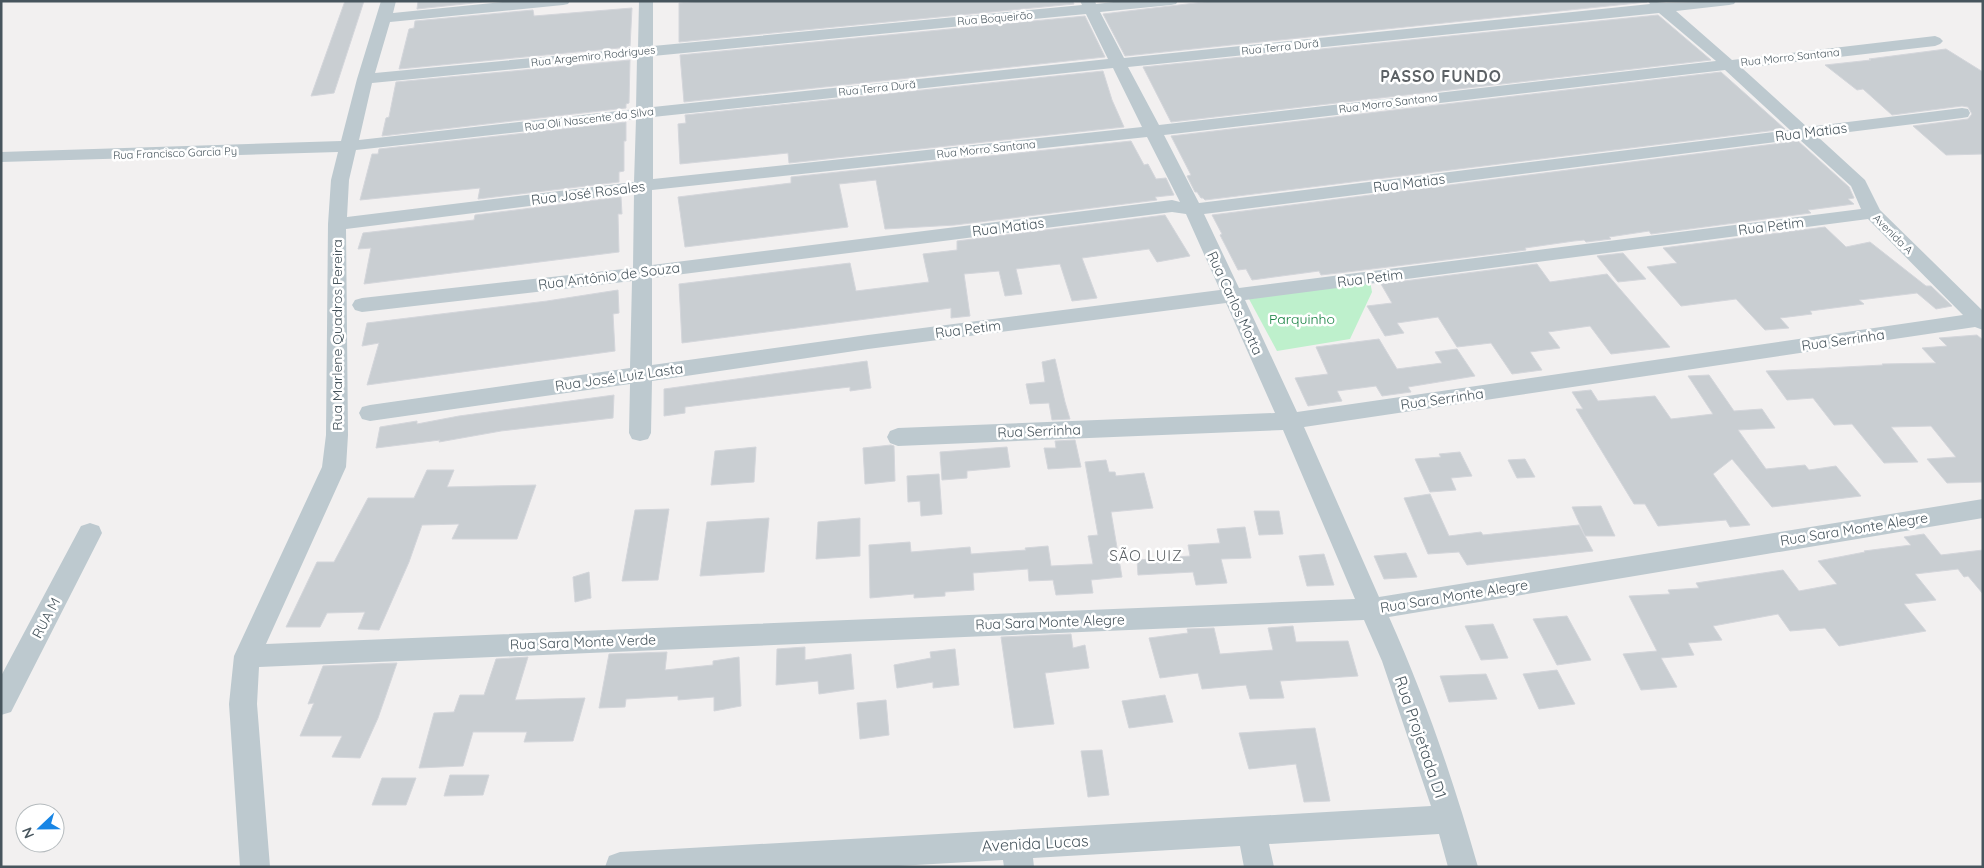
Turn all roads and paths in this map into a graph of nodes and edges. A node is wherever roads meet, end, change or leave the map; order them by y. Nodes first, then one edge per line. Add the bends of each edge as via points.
1 (389, 1) edge
2 (563, 1) edge
3 (646, 1) edge
4 (1171, 1) edge
5 (1729, 1) edge
6 (1659, 4) edge
7 (1089, 5) edge
8 (383, 18) junction
9 (820, 34) joint
10 (1935, 41) dead end
11 (644, 51) junction
12 (1119, 64) junction
13 (1728, 64) junction
14 (366, 78) junction
15 (830, 92) joint
16 (644, 112) junction
17 (1962, 113) dead end
18 (1152, 131) junction
19 (1803, 132) junction
20 (348, 146) junction
21 (1, 157) edge
22 (840, 165) joint
23 (644, 186) junction
24 (1193, 210) junction
25 (1872, 213) junction
26 (337, 224) junction
27 (857, 246) joint
28 (642, 273) junction
29 (1232, 296) junction
30 (362, 305) dead end
31 (1982, 320) edge
32 (868, 342) joint
33 (641, 374) junction
34 (370, 413) dead end
35 (1290, 421) junction
36 (640, 433) dead end
37 (898, 437) dead end
38 (1983, 508) edge
39 (90, 533) dead end
40 (1372, 609) junction
41 (920, 627) joint
42 (247, 656) junction
43 (1, 703) edge
44 (1450, 819) junction
45 (1252, 831) junction
46 (1018, 855) edge
47 (802, 862) edge
48 (254, 867) edge
49 (620, 867) edge
50 (1259, 867) edge
51 (1463, 867) edge

1 - 8 street, Rua Marlene Quadros Pereira
2 - 8 street
3 - 11 street
4 - 7 street, Rua Boqueirão
5 - 6 street, Rua Terra Durã
6 - 12 street, Rua Terra Durã
6 - 13 street, Avenida A
7 - 9 street, Rua Boqueirão
7 - 12 street, Rua Carlos Motta
8 - 14 street, Rua Marlene Quadros Pereira
9 - 11 street, Rua Argemiro Rodrigues
10 - 13 street, Rua Morro Santana
11 - 14 street, Rua Argemiro Rodrigues
11 - 16 street
12 - 15 street, Rua Terra Durã
12 - 18 street, Rua Carlos Motta
13 - 18 street, Rua Morro Santana
13 - 19 street, Avenida A
14 - 20 street, Rua Marlene Quadros Pereira
15 - 16 street, Rua Oli Nascente da Silva
16 - 20 street, Rua Oli Nascente da Silva
16 - 23 street
17 - 19 street, Rua Matias
18 - 22 street, Rua Morro Santana
18 - 24 street, Rua Carlos Motta
19 - 24 street, Rua Matias
19 - 25 street, Avenida A via 1859,184
20 - 21 street, Rua Francisco Garcia Py
20 - 26 street, Rua Marlene Quadros Pereira via 340,180
22 - 23 street, Rua José Rosales
23 - 26 street, Rua José Rosales
23 - 28 street
24 - 27 street, Rua Matias via 1172,206
24 - 29 street, Rua Carlos Motta
25 - 29 street, Rua Petim
25 - 31 street, Avenida A
26 - 42 street, Rua Marlene Quadros Pereira via 337,435 334,467
27 - 28 street, Rua Antônio de Souza
28 - 30 street, Rua Antônio de Souza
28 - 33 street
29 - 32 street, Rua Petim
29 - 35 street, Rua Carlos Motta
31 - 35 street, Rua Serrinha
32 - 33 street, Rua José Luiz Lasta
33 - 34 street, Rua José Luiz Lasta
33 - 36 street
35 - 37 street, Rua Serrinha
35 - 40 street, Rua Carlos Motta
38 - 40 street, Rua Sara Monte Alegre
39 - 43 street, RUA M
40 - 41 street, Rua Sara Monte Alegre
40 - 44 street, Rua Projetada D1 via 1394,661
41 - 42 street, Rua Sara Monte Verde
42 - 48 street via 243,704
44 - 45 street, Avenida Lucas
44 - 51 street, Rua Projetada D1
45 - 46 street, Avenida Lucas
45 - 50 street
46 - 47 street, Avenida Lucas
47 - 49 street, Avenida Lucas

